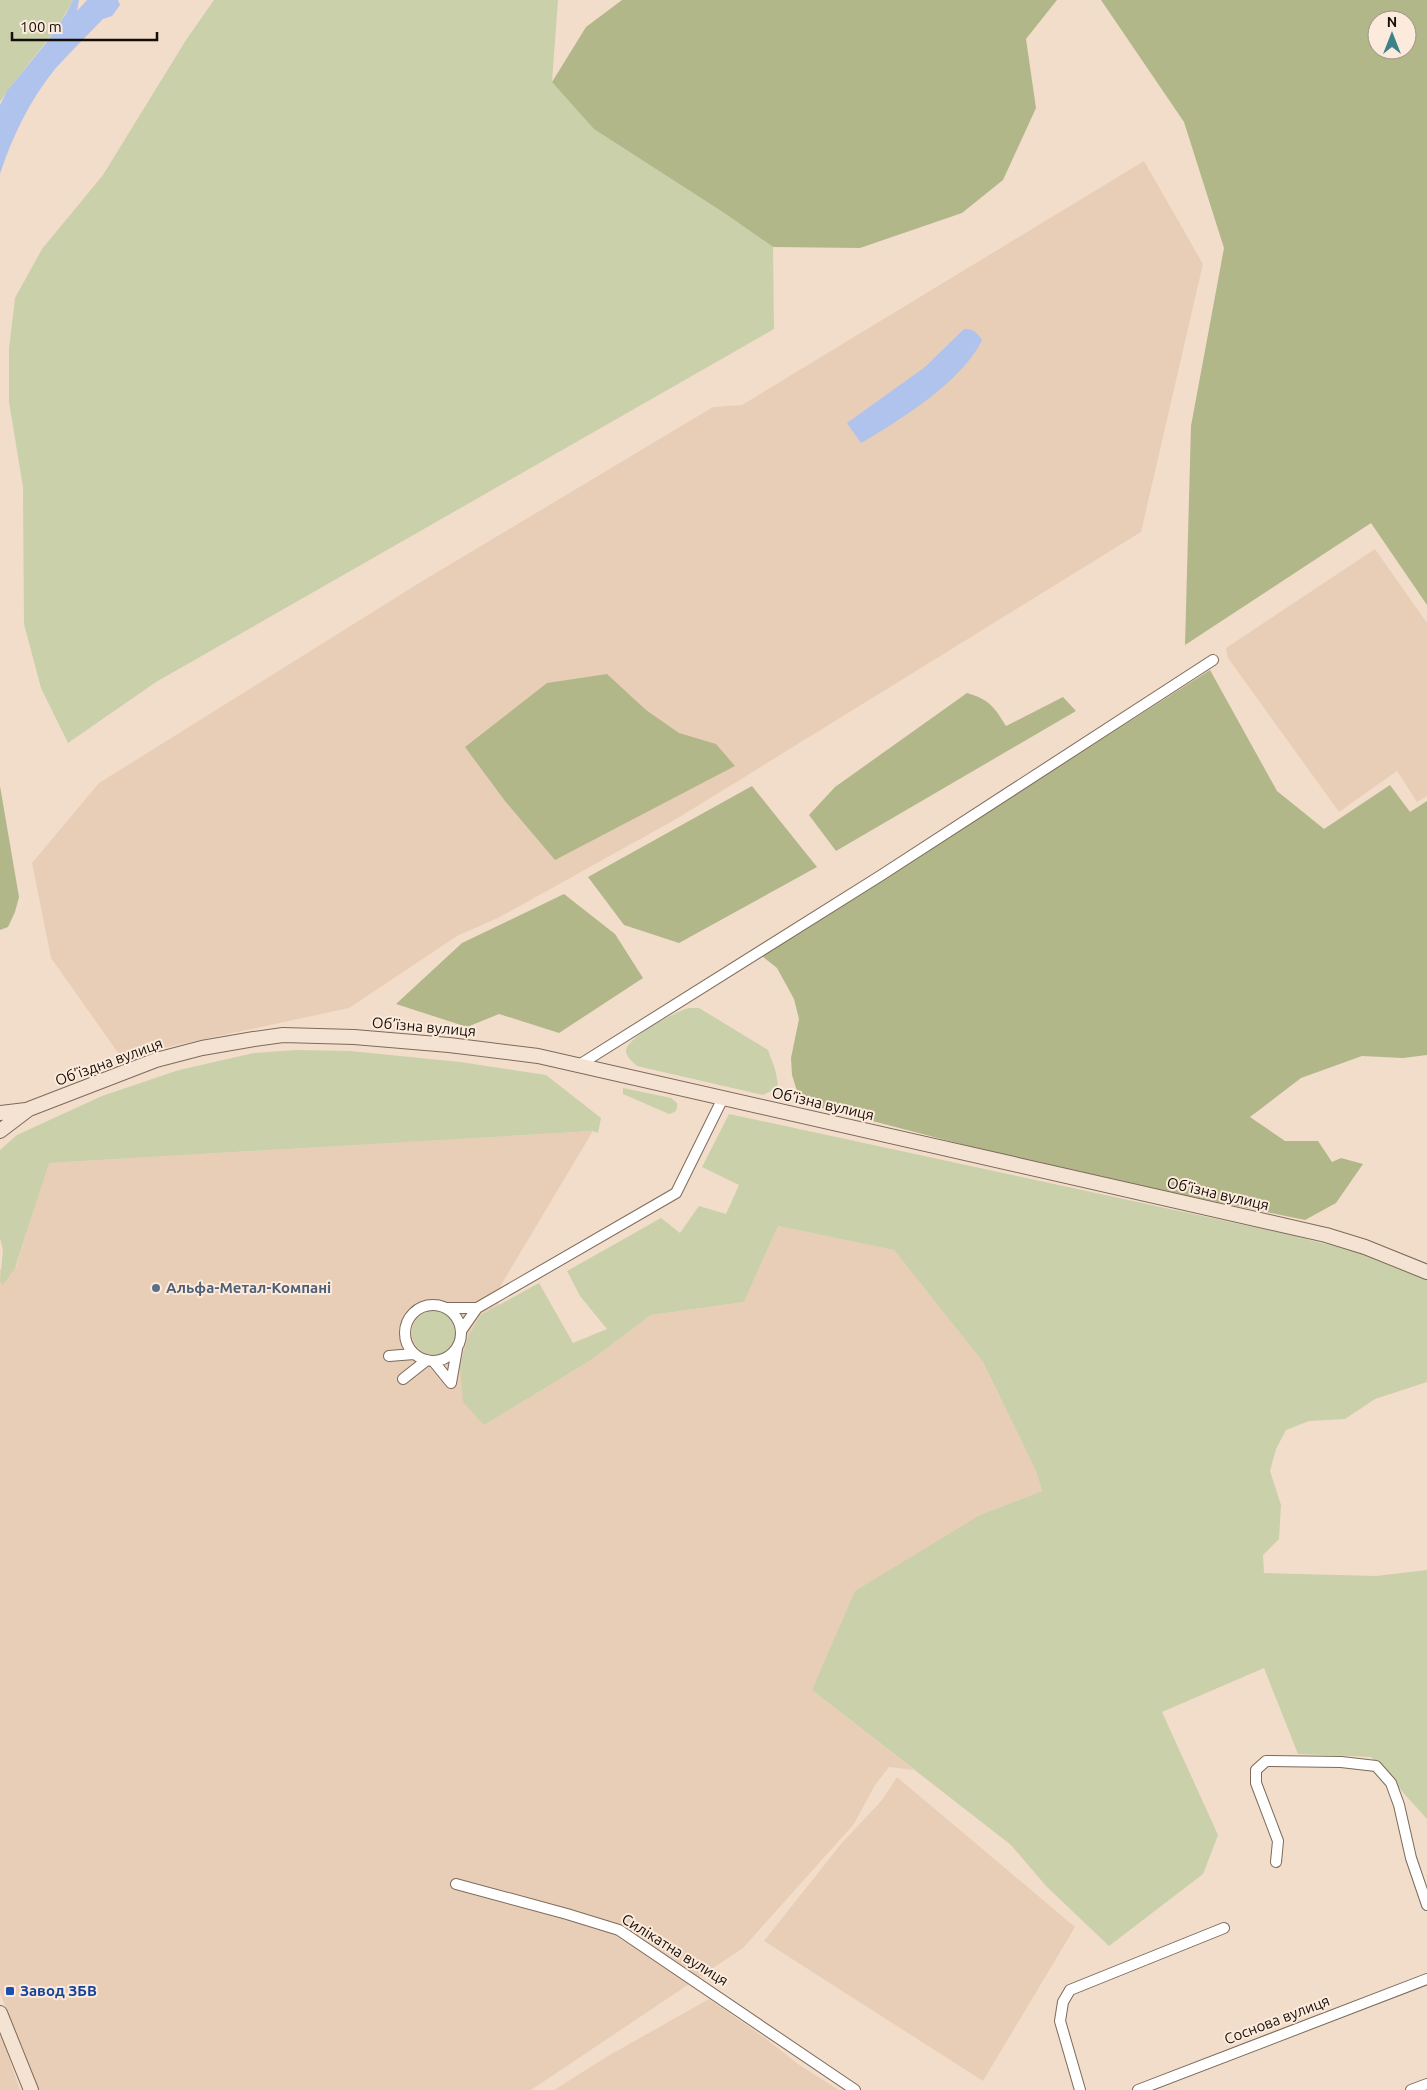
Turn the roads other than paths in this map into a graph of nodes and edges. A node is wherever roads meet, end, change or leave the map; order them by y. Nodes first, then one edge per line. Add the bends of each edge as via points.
1 (1213, 660) dead end
2 (202, 1048) joint
3 (579, 1065) junction
4 (723, 1098) junction
5 (29, 1109) junction
6 (0, 1113) edge
7 (0, 1131) edge
8 (1427, 1272) edge
9 (447, 1308) junction
10 (477, 1308) junction
11 (461, 1331) junction
12 (405, 1341) junction
13 (457, 1349) junction
14 (423, 1358) junction
15 (1276, 1862) dead end
16 (456, 1884) dead end
17 (1427, 1905) edge
18 (1224, 1928) dead end
19 (1427, 1979) edge
20 (0, 2012) edge
21 (1427, 2084) edge
22 (31, 2090) edge
23 (855, 2090) edge
24 (1080, 2090) edge
25 (1138, 2090) edge
26 (1411, 2090) edge

1 - 3 street via 880,876
2 - 3 main road, Об’їзна вулиця via 283,1035 311,1035 449,1045 538,1056
2 - 5 main road, Об’їздна вулиця via 156,1060
3 - 4 main road, Об’їзна вулиця
4 - 8 main road, Об’їзна вулиця via 1326,1235
4 - 10 street via 676,1193
5 - 6 main road
5 - 7 main road
9 - 10 street
9 - 11 street via 458,1319
9 - 12 street via 432,1305 416,1310 406,1322
10 - 11 street
11 - 13 street
12 - 14 street
12 - 14 street via 388,1356
13 - 14 street via 448,1358
13 - 14 street via 451,1383
15 - 17 street via 1278,1841 1256,1783 1256,1770 1266,1761 1376,1766 1391,1783 1410,1858
16 - 23 street, Силікатна вулиця via 620,1930
18 - 24 street via 1070,1990 1063,2002 1060,2020
19 - 25 street, Соснова вулиця
20 - 22 main road
21 - 26 street

